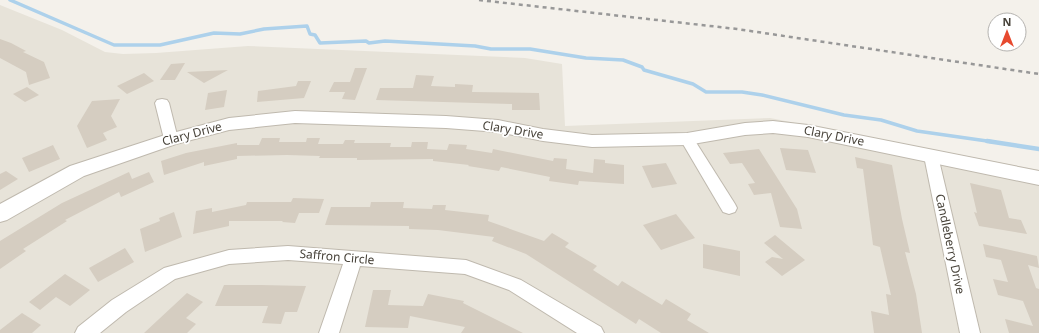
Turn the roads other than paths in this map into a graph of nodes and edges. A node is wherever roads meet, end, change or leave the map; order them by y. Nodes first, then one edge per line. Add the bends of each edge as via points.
1 (162, 103) dead end
2 (171, 139) junction
3 (687, 139) junction
4 (931, 156) junction
5 (1039, 178) edge
6 (729, 208) dead end
7 (0, 214) edge
8 (354, 259) junction
9 (85, 333) edge
10 (329, 333) edge
11 (594, 333) edge
12 (970, 333) edge

1 - 2 street
2 - 3 street, Clary Drive via 229,124 295,117 498,126 592,141
2 - 7 street, Clary Drive via 78,171
3 - 4 street, Clary Drive via 773,127 808,131
3 - 6 street
4 - 5 street, Clary Drive
4 - 12 street, Candleberry Drive
8 - 9 street, Saffron Circle via 288,252 229,257 170,273 119,306
8 - 10 street
8 - 11 street, Saffron Circle via 466,267 515,285

